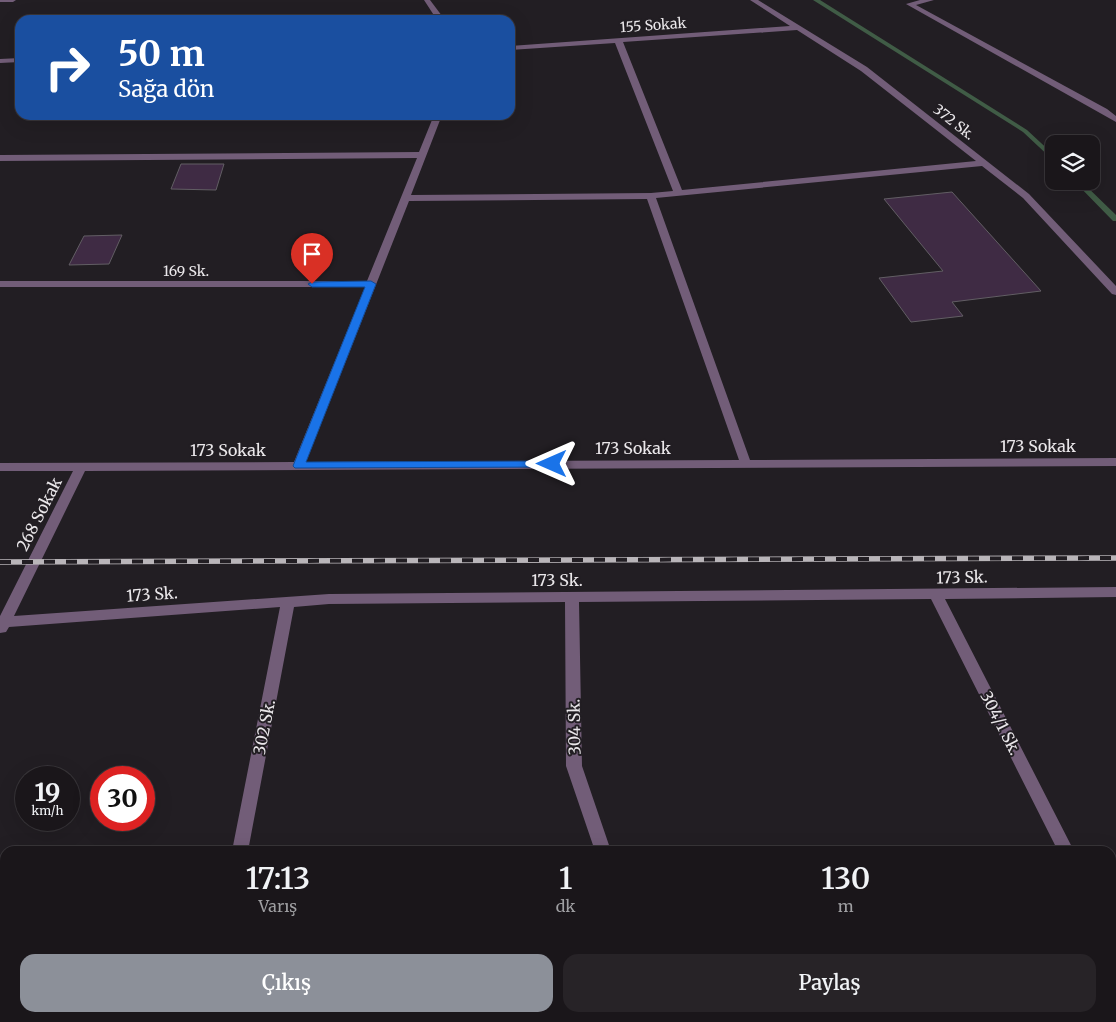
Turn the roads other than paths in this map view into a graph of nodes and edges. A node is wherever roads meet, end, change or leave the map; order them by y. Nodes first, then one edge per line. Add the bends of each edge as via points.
1 (0, 0) edge
2 (4, 0) edge
3 (13, 0) edge
4 (427, 0) edge
5 (754, 0) edge
6 (931, 0) edge
7 (0, 6) edge
8 (438, 15) edge
9 (798, 28) junction
10 (618, 40) junction
11 (515, 48) edge
12 (15, 60) edge
13 (0, 61) edge
14 (436, 120) edge
15 (1116, 120) edge
16 (422, 155) junction
17 (0, 158) edge
18 (984, 163) junction
19 (679, 194) junction
20 (651, 196) junction
21 (405, 198) junction
22 (0, 284) edge
23 (371, 284) junction
24 (1116, 292) edge
25 (1116, 462) edge
26 (746, 464) junction
27 (81, 466) junction
28 (299, 466) junction
29 (0, 467) edge
30 (1116, 592) edge
31 (936, 595) junction
32 (572, 597) junction
33 (288, 602) junction
34 (1, 624) edge
35 (241, 846) edge
36 (601, 846) edge
37 (1063, 846) edge

1 - 2 street
2 - 3 street
2 - 7 street
4 - 8 street
5 - 9 street, 372 Sk.
6 - 15 street via 909,4
9 - 10 street, 155 Sokak
9 - 18 street, 372 Sk. via 864,69
10 - 11 street, 155 Sokak
10 - 19 street
12 - 13 street
14 - 16 street
16 - 17 street
16 - 21 street
18 - 19 street
18 - 24 street, 372 Sk. via 1026,196
19 - 20 street
20 - 21 street
20 - 26 street
21 - 23 street
22 - 23 street, 169 Sk.
23 - 28 street
25 - 26 street, 173 Sokak
26 - 28 street, 173 Sokak
27 - 28 street, 173 Sokak
27 - 29 street, 173 Sokak
27 - 34 street, 268 Sokak
30 - 31 street, 173 Sk.
31 - 32 street, 173 Sk.
31 - 37 street, 304/1 Sk.
32 - 33 street, 173 Sk.
32 - 36 street, 304 Sk. via 574,766
33 - 34 street, 173 Sk.
33 - 35 street, 302 Sk.

